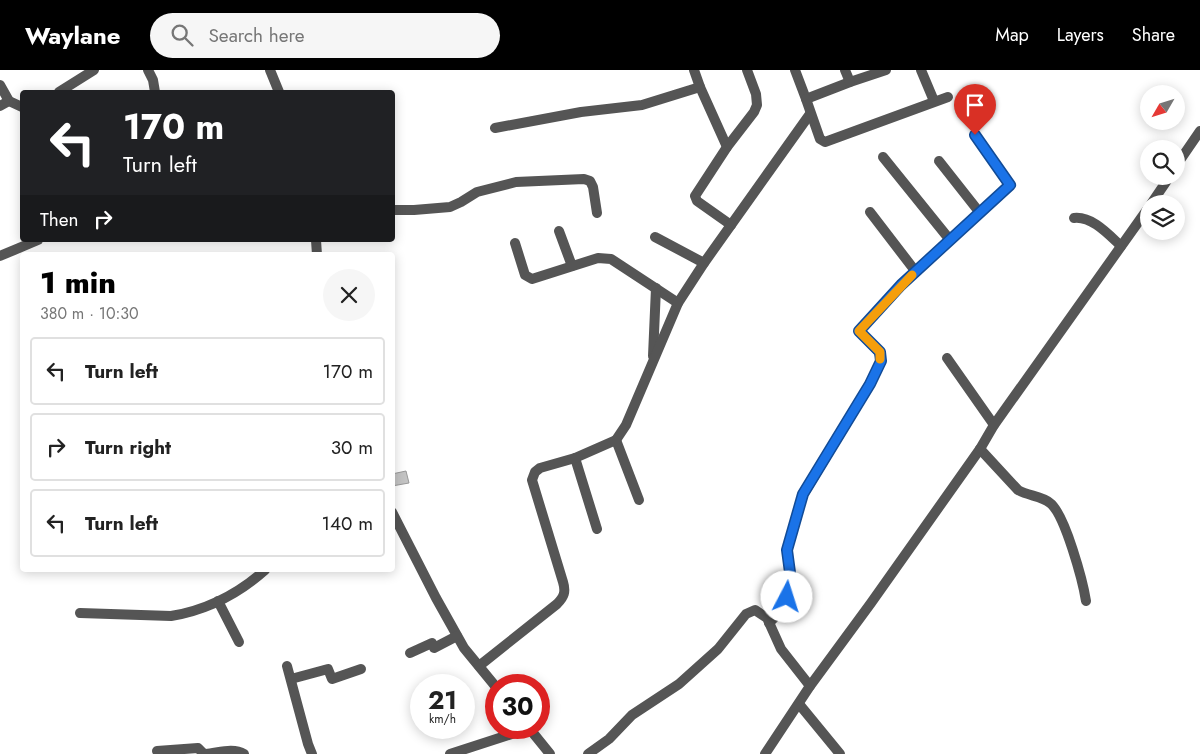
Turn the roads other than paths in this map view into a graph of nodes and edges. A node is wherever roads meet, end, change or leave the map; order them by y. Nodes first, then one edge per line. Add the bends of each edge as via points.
1 (94, 70) edge
2 (148, 70) edge
3 (270, 70) edge
4 (694, 70) edge
5 (747, 70) edge
6 (795, 70) edge
7 (845, 70) edge
8 (886, 70) edge
9 (921, 70) edge
10 (850, 82) junction
11 (0, 86) edge
12 (700, 87) junction
13 (61, 90) edge
14 (154, 90) edge
15 (277, 90) edge
16 (948, 97) dead end
17 (806, 98) junction
18 (934, 101) junction
19 (5, 104) edge
20 (20, 107) edge
21 (810, 114) junction
22 (495, 128) dead end
23 (1200, 130) edge
24 (975, 135) dead end
25 (727, 147) junction
26 (1185, 152) edge
27 (883, 157) dead end
28 (938, 161) dead end
29 (395, 210) edge
30 (870, 212) dead end
31 (597, 213) dead end
32 (980, 213) junction
33 (1074, 218) dead end
34 (1140, 220) edge
35 (731, 225) junction
36 (559, 231) dead end
37 (656, 237) dead end
38 (950, 240) junction
39 (33, 242) edge
40 (515, 243) dead end
41 (1121, 246) junction
42 (0, 256) edge
43 (704, 262) junction
44 (572, 266) junction
45 (916, 272) junction
46 (656, 288) junction
47 (678, 303) junction
48 (947, 358) dead end
49 (653, 362) junction
50 (994, 425) junction
51 (616, 440) junction
52 (980, 448) junction
53 (575, 458) junction
54 (639, 500) dead end
55 (397, 529) edge
56 (597, 529) dead end
57 (263, 572) edge
58 (1086, 601) dead end
59 (218, 602) junction
60 (80, 613) dead end
61 (769, 623) junction
62 (457, 636) junction
63 (239, 642) dead end
64 (410, 653) dead end
65 (287, 666) dead end
66 (479, 666) junction
67 (362, 669) dead end
68 (485, 674) edge
69 (291, 679) junction
70 (810, 686) junction
71 (799, 704) junction
72 (496, 739) edge
73 (538, 739) edge
74 (157, 751) dead end
75 (205, 754) edge
76 (244, 754) edge
77 (312, 754) edge
78 (450, 754) edge
79 (550, 754) edge
80 (588, 754) edge
81 (765, 754) edge
82 (840, 754) edge

1 - 13 street
2 - 14 street
3 - 15 street
4 - 12 street
5 - 25 street via 757,105
6 - 17 street
7 - 10 street
8 - 10 street
9 - 18 street
10 - 17 street
11 - 19 street
12 - 22 street via 642,106 582,112
12 - 25 street
16 - 18 street
17 - 21 street
18 - 21 street via 826,142 820,139
19 - 20 street
21 - 35 street
23 - 26 street
24 - 32 street via 1010,185
25 - 35 street via 695,199
27 - 38 street
28 - 32 street
29 - 31 street via 450,207 477,192 516,182 584,179 593,187
30 - 45 street
32 - 38 street
33 - 41 street via 1090,220
34 - 41 street
35 - 43 street
36 - 44 street
37 - 43 street
38 - 45 street
39 - 42 street
40 - 44 street via 524,275 528,278
41 - 50 street
43 - 47 street
44 - 46 street via 598,258 611,259
45 - 61 street via 859,331 880,352 881,361 803,494 787,550 791,580 787,597 781,611
46 - 47 street
46 - 49 street
47 - 49 street
48 - 50 street
49 - 51 street via 626,426
50 - 52 street
51 - 53 street
51 - 54 street
52 - 58 street via 1018,490 1053,506 1077,561
52 - 70 street
53 - 56 street
53 - 66 street via 540,468 532,480 563,582 564,595
55 - 62 street
57 - 59 street
59 - 60 street via 171,616
59 - 63 street
61 - 70 street via 784,654
61 - 80 street via 755,610 746,614 718,650 679,684 632,715
62 - 64 street via 434,648 432,643
62 - 66 street
65 - 69 street
66 - 68 street
67 - 69 street via 332,679 328,669
69 - 77 street
70 - 71 street
71 - 81 street
71 - 82 street
72 - 78 street
73 - 79 street
74 - 75 street via 198,748
75 - 76 street via 240,751

